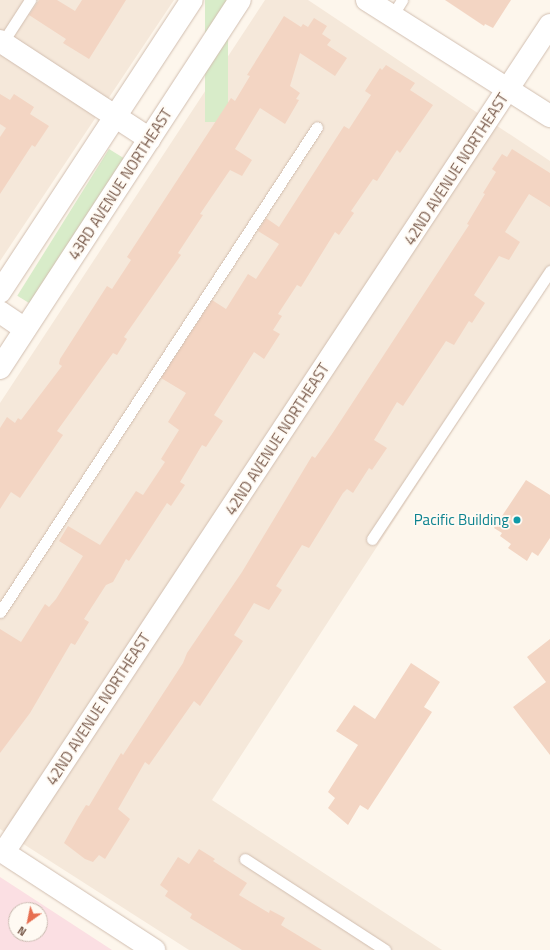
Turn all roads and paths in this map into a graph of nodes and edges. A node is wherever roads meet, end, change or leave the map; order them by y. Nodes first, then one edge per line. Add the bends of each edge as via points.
1 (30, 0) edge
2 (192, 0) edge
3 (240, 0) edge
4 (367, 0) edge
5 (397, 8) edge
6 (550, 25) edge
7 (1, 43) edge
8 (508, 89) junction
9 (115, 116) junction
10 (550, 116) edge
11 (317, 127) dead end
12 (150, 139) junction
13 (550, 272) edge
14 (0, 292) edge
15 (0, 312) edge
16 (25, 330) junction
17 (0, 368) edge
18 (372, 539) dead end
19 (0, 612) edge
20 (2, 851) edge
21 (245, 859) dead end
22 (154, 950) edge
23 (386, 950) edge

1 - 7 lane
2 - 9 street
3 - 12 street, 43RD AVENUE NORTHEAST
4 - 5 street
5 - 8 street
6 - 8 street, 42ND AVENUE NORTHEAST
7 - 9 street
8 - 10 street
8 - 20 street, 42ND AVENUE NORTHEAST
9 - 12 street
9 - 14 street
11 - 19 lane
12 - 16 street, 43RD AVENUE NORTHEAST
13 - 18 lane
15 - 16 street
16 - 17 street, 43RD AVENUE NORTHEAST
20 - 22 street
21 - 23 lane

